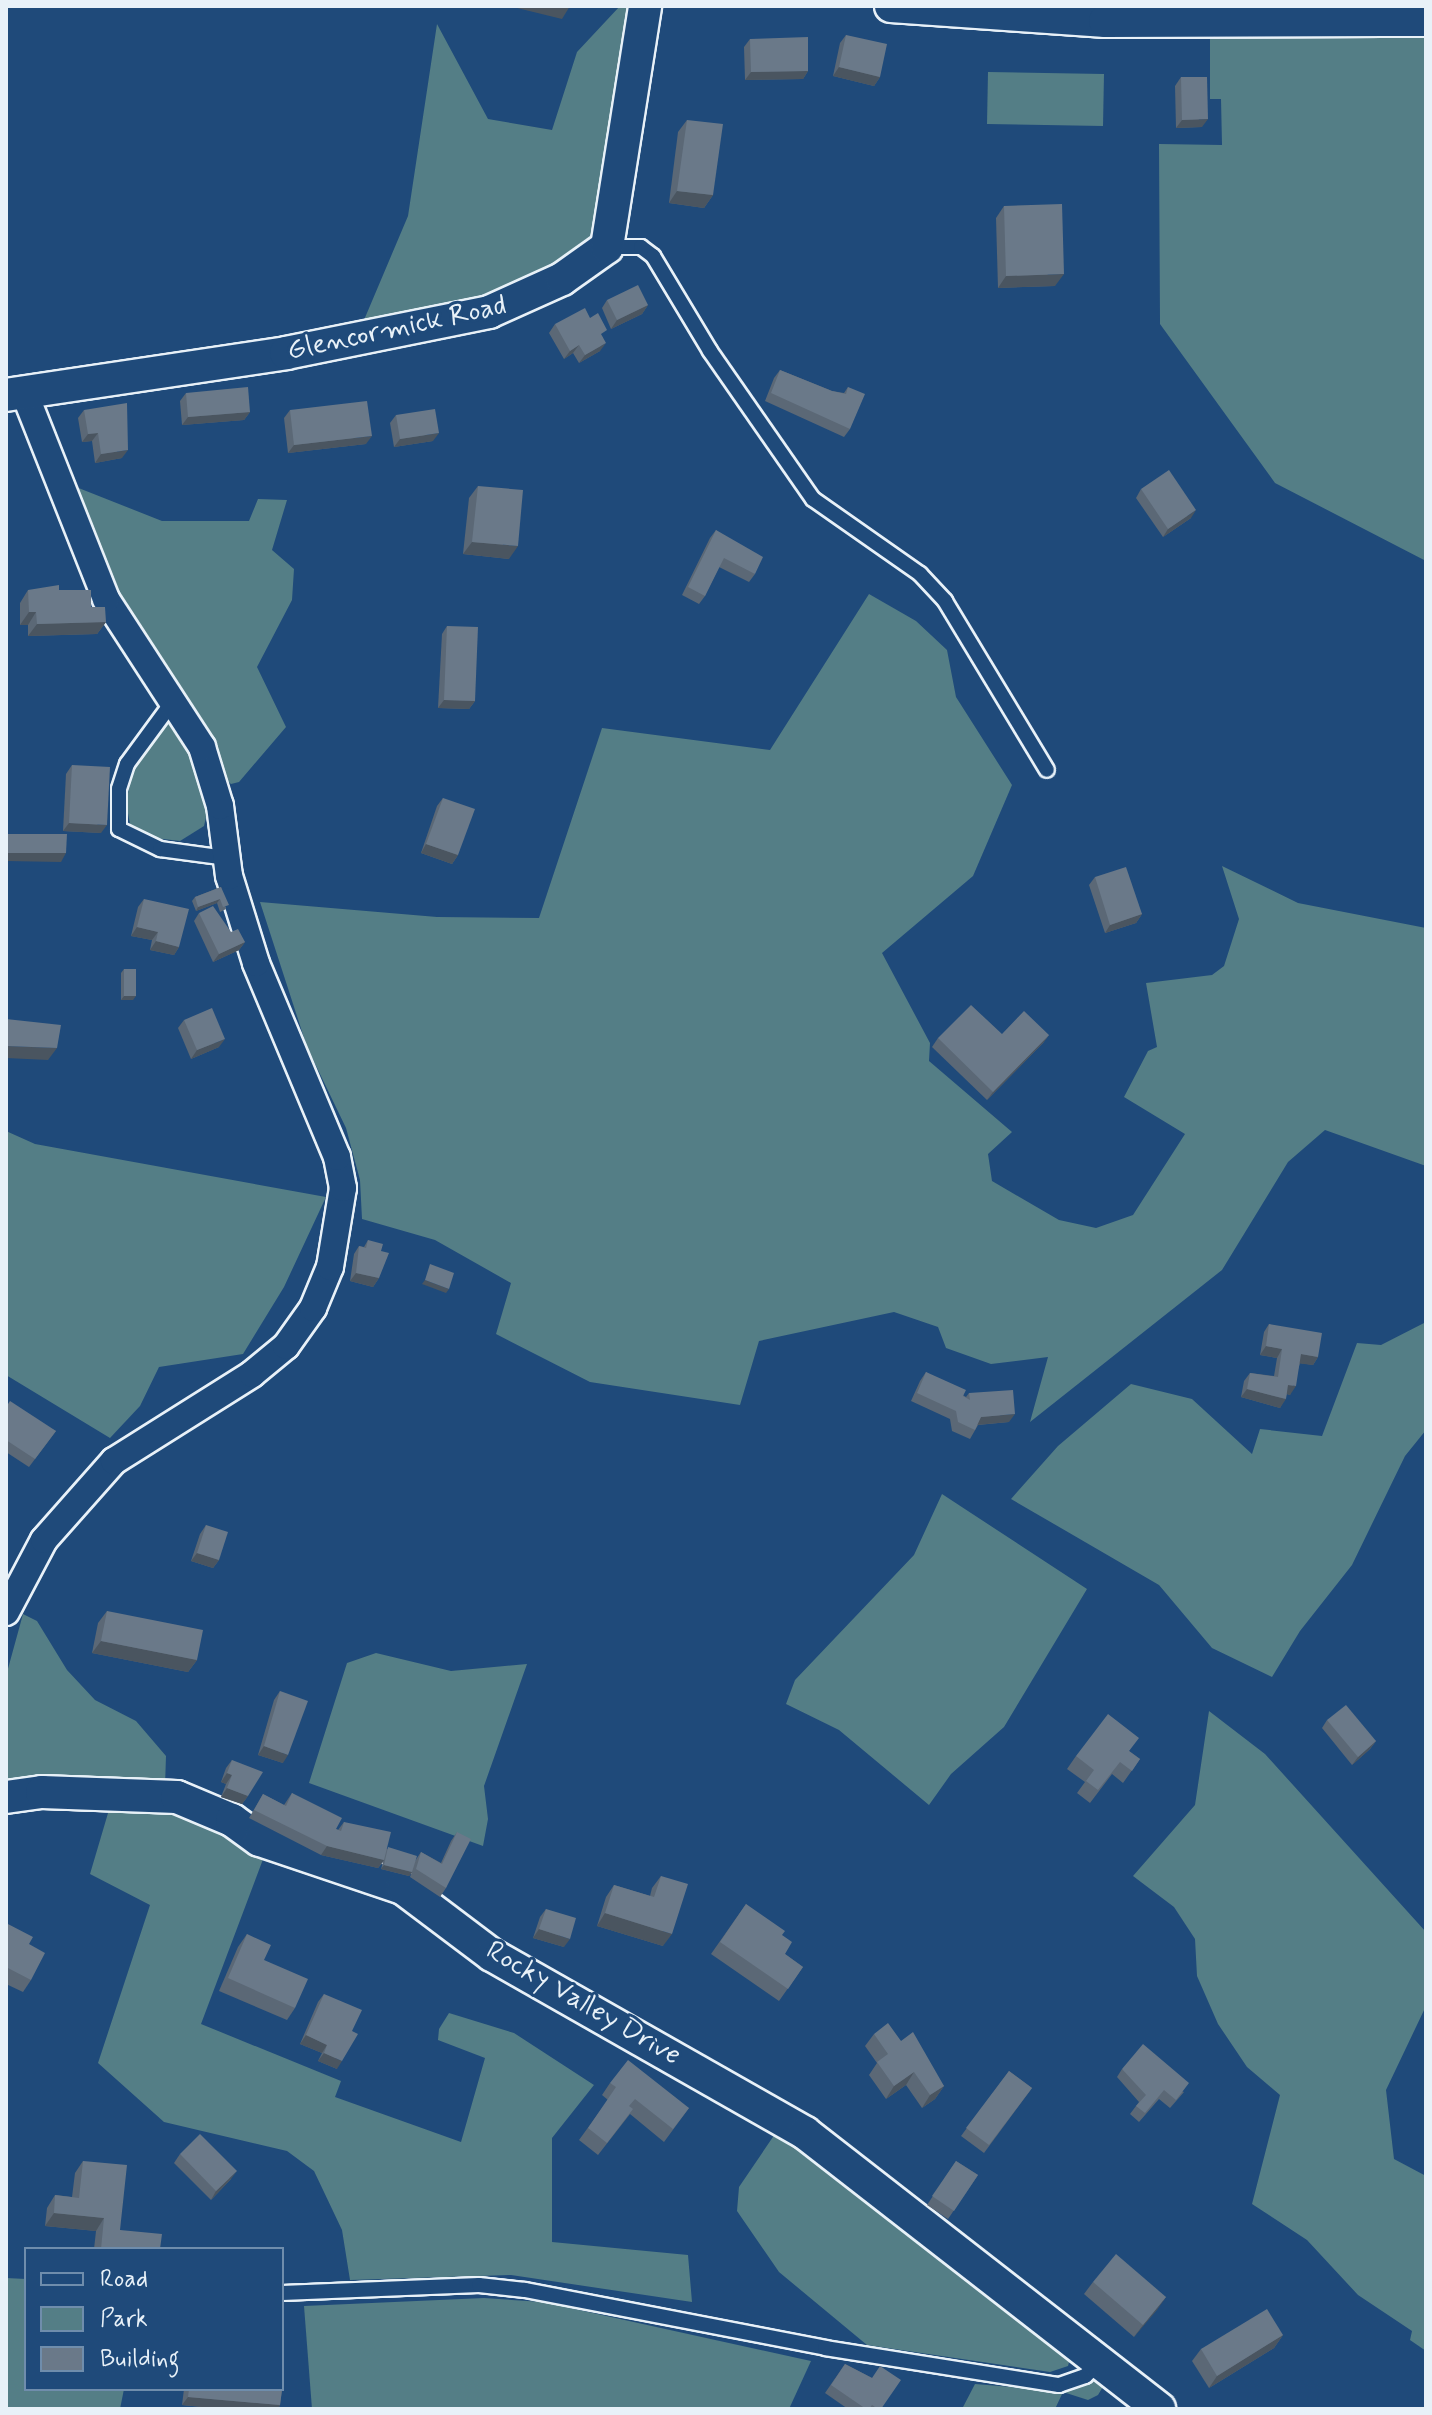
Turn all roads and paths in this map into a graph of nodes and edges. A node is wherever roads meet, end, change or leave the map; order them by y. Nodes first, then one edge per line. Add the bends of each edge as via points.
1 (645, 6) edge
2 (891, 6) edge
3 (1426, 20) edge
4 (607, 247) junction
5 (15, 394) edge
6 (174, 700) junction
7 (1047, 770) dead end
8 (227, 858) junction
9 (6, 1612) edge
10 (6, 1797) edge
11 (284, 2293) edge
12 (1101, 2362) junction
13 (1159, 2409) edge

1 - 4 street
2 - 3 street via 1105,21
4 - 5 street, Glencormick Road via 562,279 489,312 286,353
4 - 7 lane via 641,247 653,256 780,458 813,499 912,567 945,601
5 - 6 street via 100,587
6 - 8 street via 202,747 220,806
6 - 8 lane via 127,764 119,789 119,829 160,849
8 - 9 street via 256,963 337,1157 343,1188 330,1267 313,1308 286,1346 252,1374 150,1434 102,1472 44,1540
10 - 12 street, Rocky Valley Drive via 42,1792 177,1797 232,1820 260,1840 403,1888 504,1962 805,2133
11 - 12 lane via 479,2285 525,2290 825,2348 1059,2385 1085,2376
12 - 13 street, Rocky Valley Drive

